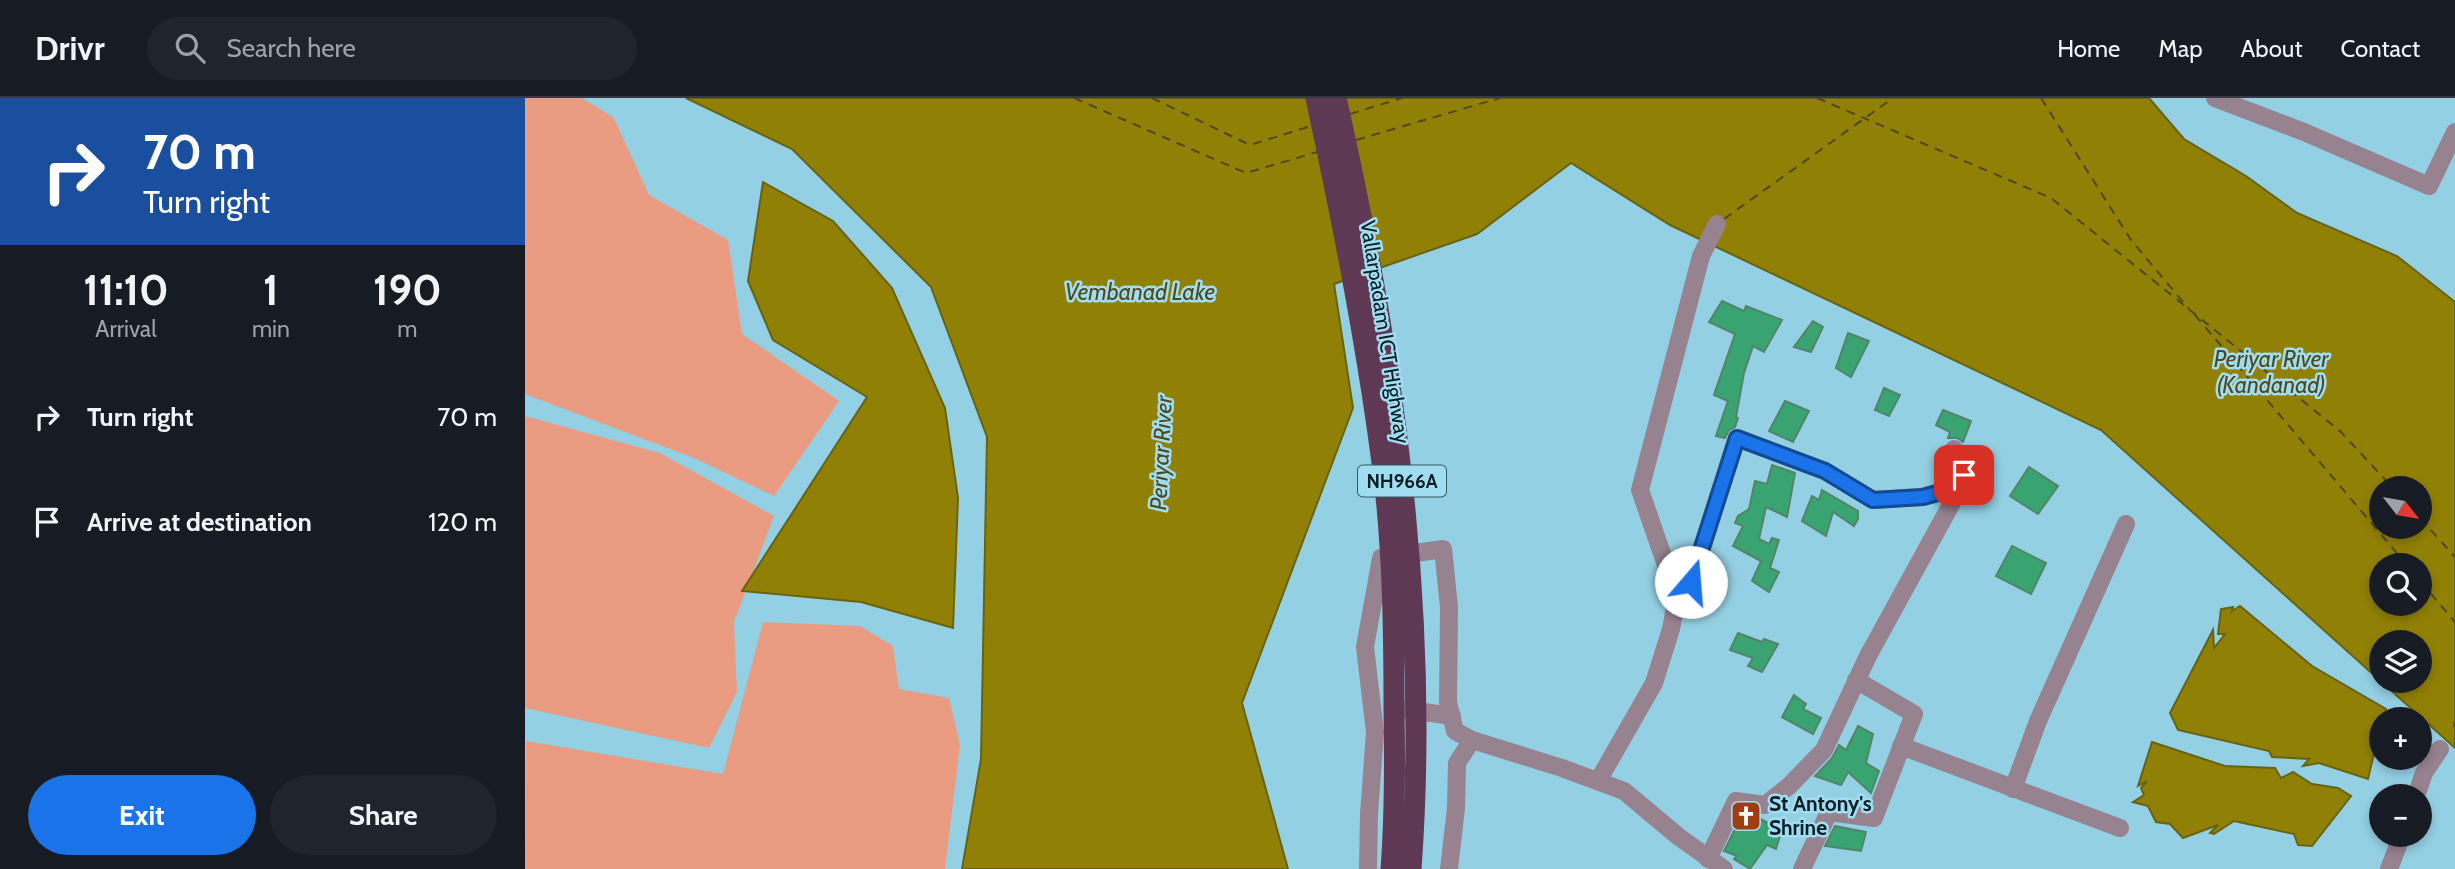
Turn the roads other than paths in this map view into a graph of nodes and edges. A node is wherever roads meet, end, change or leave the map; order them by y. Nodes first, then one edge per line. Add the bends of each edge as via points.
1 (1316, 98) edge
2 (1336, 98) edge
3 (2215, 98) edge
4 (2455, 132) edge
5 (1717, 224) dead end
6 (1954, 449) dead end
7 (1959, 487) junction
8 (2126, 524) dead end
9 (1677, 597) junction
10 (1856, 680) junction
11 (1372, 704) junction
12 (1452, 716) junction
13 (1472, 740) junction
14 (1901, 746) junction
15 (2440, 749) dead end
16 (1598, 781) junction
17 (2420, 784) edge
18 (2013, 789) junction
19 (2120, 828) dead end
20 (2397, 847) edge
21 (1708, 859) junction
22 (1368, 869) edge
23 (1391, 869) edge
24 (1411, 869) edge
25 (1450, 869) edge
26 (1724, 869) edge
27 (1803, 869) edge
28 (2389, 869) edge

1 - 23 highway, Vallarpadam ICT Highway / NH966A via 1355,295 1384,480 1393,607 1395,822
2 - 24 highway, Vallarpadam ICT Highway / NH966A via 1360,212 1401,471 1413,635
3 - 4 street via 2429,186
5 - 9 street via 1701,256 1640,490
6 - 7 street via 1948,467 1964,475
7 - 9 street via 1923,497 1873,500 1825,471 1737,438 1691,582
7 - 10 street
8 - 18 street via 2038,721
9 - 16 street via 1654,682
10 - 14 street via 1914,714
10 - 21 street via 1824,750 1765,805 1736,801
11 - 12 street
11 - 12 street via 1366,647 1381,558 1443,550
11 - 22 street via 1375,732
12 - 13 street via 1455,732
13 - 16 street
13 - 25 street via 1457,763
14 - 18 street
14 - 27 street via 1874,818 1829,812
15 - 17 street
16 - 21 street via 1624,791
18 - 19 street
20 - 28 street
21 - 26 street

